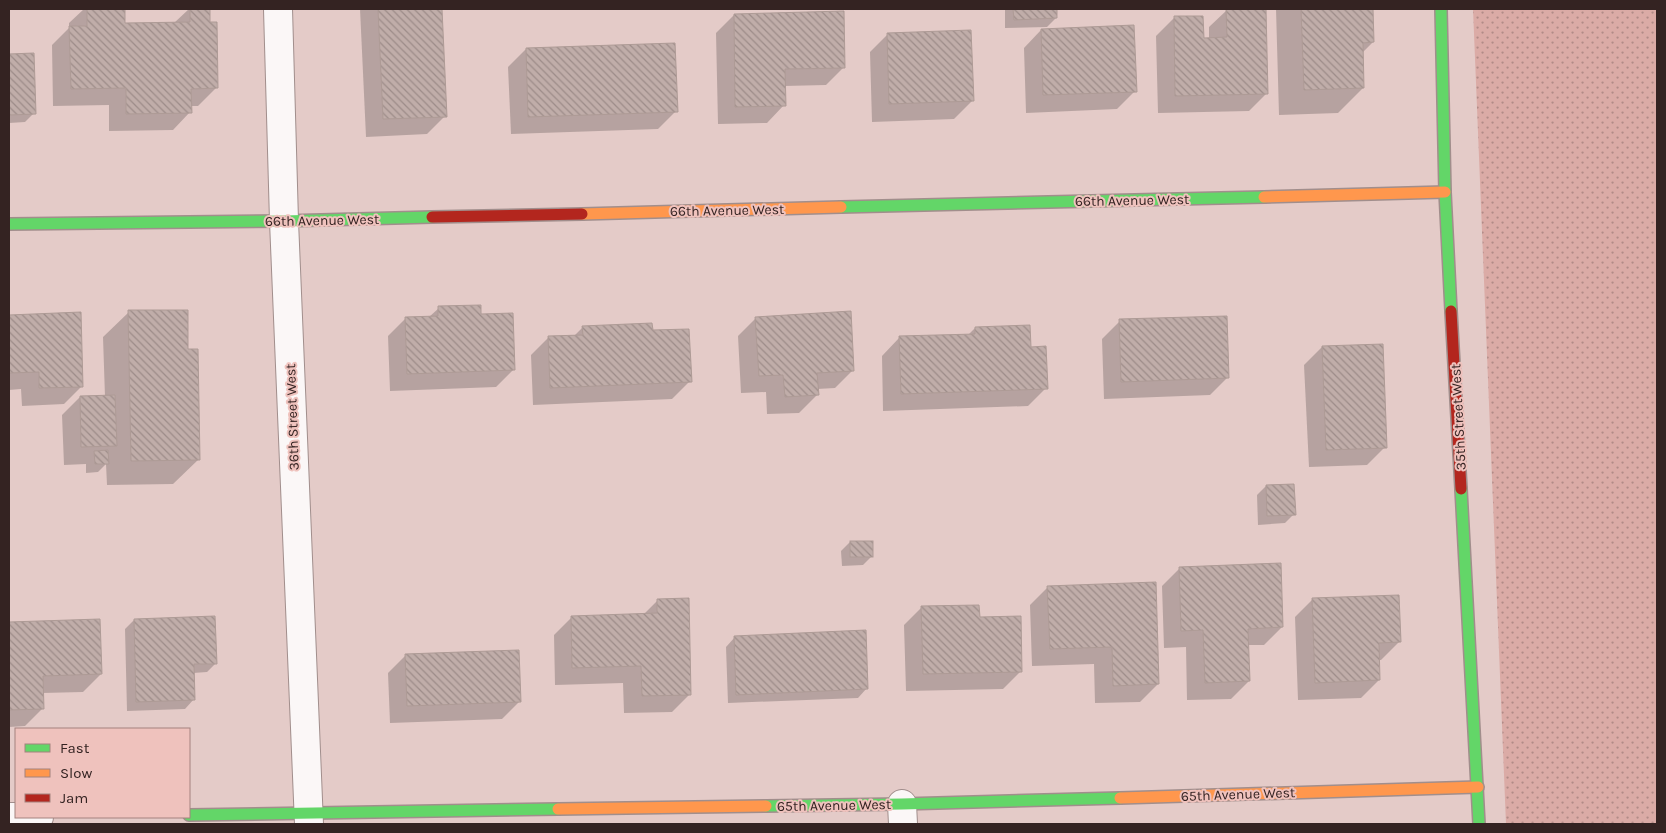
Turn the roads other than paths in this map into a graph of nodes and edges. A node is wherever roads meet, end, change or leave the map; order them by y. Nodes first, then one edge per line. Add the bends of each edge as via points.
1 (278, 9) edge
2 (1441, 9) edge
3 (1445, 192) junction
4 (284, 221) junction
5 (9, 224) edge
6 (1478, 787) junction
7 (903, 814) edge
8 (190, 815) edge
9 (309, 819) edge
10 (1479, 824) edge

1 - 4 street, 36th Street West
2 - 3 street, 35th Street West
3 - 4 street, 66th Avenue West
3 - 6 street, 35th Street West
4 - 5 street, 66th Avenue West
4 - 9 street, 36th Street West
6 - 7 street, 65th Avenue West
6 - 10 street, 35th Street West
7 - 9 street, 65th Avenue West
8 - 9 street, 65th Avenue West

